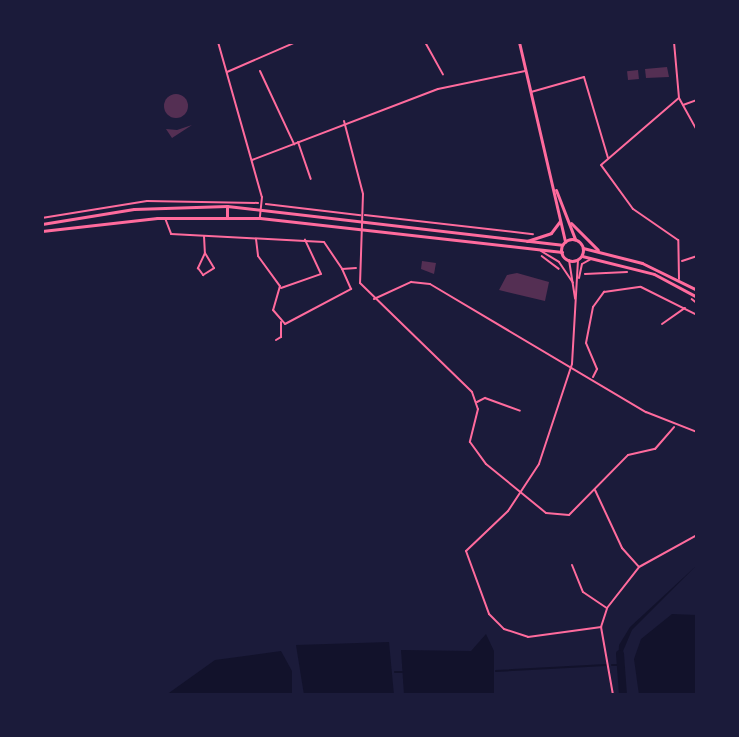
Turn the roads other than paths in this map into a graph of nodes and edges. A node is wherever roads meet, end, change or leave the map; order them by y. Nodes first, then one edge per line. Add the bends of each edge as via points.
1 (218, 42) edge
2 (296, 42) edge
3 (424, 42) edge
4 (519, 42) edge
5 (674, 42) edge
6 (260, 71) dead end
7 (526, 71) junction
8 (227, 73) junction
9 (443, 74) dead end
10 (531, 92) junction
11 (679, 98) junction
12 (697, 100) edge
13 (683, 105) junction
14 (344, 122) junction
15 (697, 130) edge
16 (298, 142) junction
17 (294, 144) junction
18 (608, 158) junction
19 (252, 160) junction
20 (311, 179) dead end
21 (555, 185) junction
22 (206, 205) junction
23 (227, 206) junction
24 (264, 209) junction
25 (567, 216) junction
26 (205, 217) junction
27 (227, 217) junction
28 (165, 218) junction
29 (260, 218) junction
30 (560, 219) junction
31 (361, 221) junction
32 (42, 224) edge
33 (361, 227) junction
34 (42, 231) edge
35 (204, 236) junction
36 (256, 239) junction
37 (575, 239) junction
38 (305, 240) junction
39 (523, 242) junction
40 (564, 243) junction
41 (535, 248) junction
42 (584, 248) junction
43 (599, 250) junction
44 (562, 252) junction
45 (205, 254) junction
46 (582, 256) junction
47 (697, 256) edge
48 (569, 260) junction
49 (578, 260) junction
50 (609, 261) junction
51 (682, 261) junction
52 (356, 268) junction
53 (342, 269) junction
54 (679, 279) junction
55 (578, 280) junction
56 (573, 283) junction
57 (281, 288) junction
58 (697, 290) edge
59 (697, 297) edge
60 (374, 299) junction
61 (577, 305) junction
62 (685, 308) junction
63 (697, 315) edge
64 (281, 322) junction
65 (663, 324) dead end
66 (276, 340) dead end
67 (572, 364) junction
68 (593, 377) junction
69 (477, 402) junction
70 (520, 411) dead end
71 (674, 427) junction
72 (697, 432) edge
73 (596, 490) junction
74 (523, 493) junction
75 (697, 535) edge
76 (572, 565) dead end
77 (639, 567) junction
78 (607, 608) junction
79 (601, 627) junction
80 (613, 695) edge

1 - 8 street
2 - 8 street
3 - 9 street
4 - 7 street
5 - 11 street
6 - 17 street
7 - 10 street
7 - 14 street via 446,87
8 - 19 street
10 - 18 street via 578,77 588,81
10 - 21 street
11 - 13 street
11 - 18 street via 650,127
12 - 13 street
13 - 15 street
14 - 16 street
14 - 31 street via 363,194
16 - 17 street
16 - 20 street
17 - 19 street
18 - 51 street via 602,165 627,201 678,240
19 - 24 street
21 - 25 street
21 - 30 street
22 - 23 street
22 - 26 street
22 - 32 street via 134,209
23 - 24 street
23 - 27 street
24 - 29 street
24 - 31 street
25 - 37 street
25 - 43 street via 581,237
26 - 27 street
26 - 28 street
27 - 29 street
28 - 34 street
28 - 35 street via 171,234
29 - 33 street
30 - 39 street via 551,234
30 - 40 street
31 - 33 street
31 - 39 street
33 - 41 street
33 - 52 street
35 - 36 street
35 - 45 street
36 - 38 street
36 - 57 street via 258,256
37 - 40 street
37 - 42 street
38 - 53 street via 324,242
38 - 57 street via 321,274
39 - 40 street
40 - 44 street
41 - 44 street
41 - 56 street via 559,262
42 - 43 street
42 - 46 street
43 - 54 street
44 - 48 street
45 - 45 street via 198,268 203,275 214,268
46 - 49 street
46 - 50 street
47 - 51 street
48 - 49 street
48 - 56 street
49 - 55 street
50 - 55 street via 584,261
50 - 59 street via 654,274
51 - 54 street
52 - 53 street
52 - 60 street
53 - 64 street via 351,289 292,323
54 - 58 street
55 - 61 street
56 - 61 street
57 - 64 street via 273,309
60 - 67 street via 411,282 430,284 499,330
60 - 69 street
61 - 67 street
62 - 63 street
62 - 65 street
62 - 68 street via 640,287 604,292 593,307 586,343 597,369
64 - 66 street via 281,338
67 - 68 street
67 - 74 street via 539,464
68 - 71 street
69 - 70 street via 485,398
69 - 74 street via 471,447
71 - 72 street
71 - 73 street via 655,449 628,455
73 - 74 street via 576,511 560,517
73 - 77 street via 622,548
74 - 79 street via 467,553 489,614 504,629 528,637
75 - 77 street
76 - 78 street via 583,592
77 - 78 street
78 - 79 street
79 - 80 street

